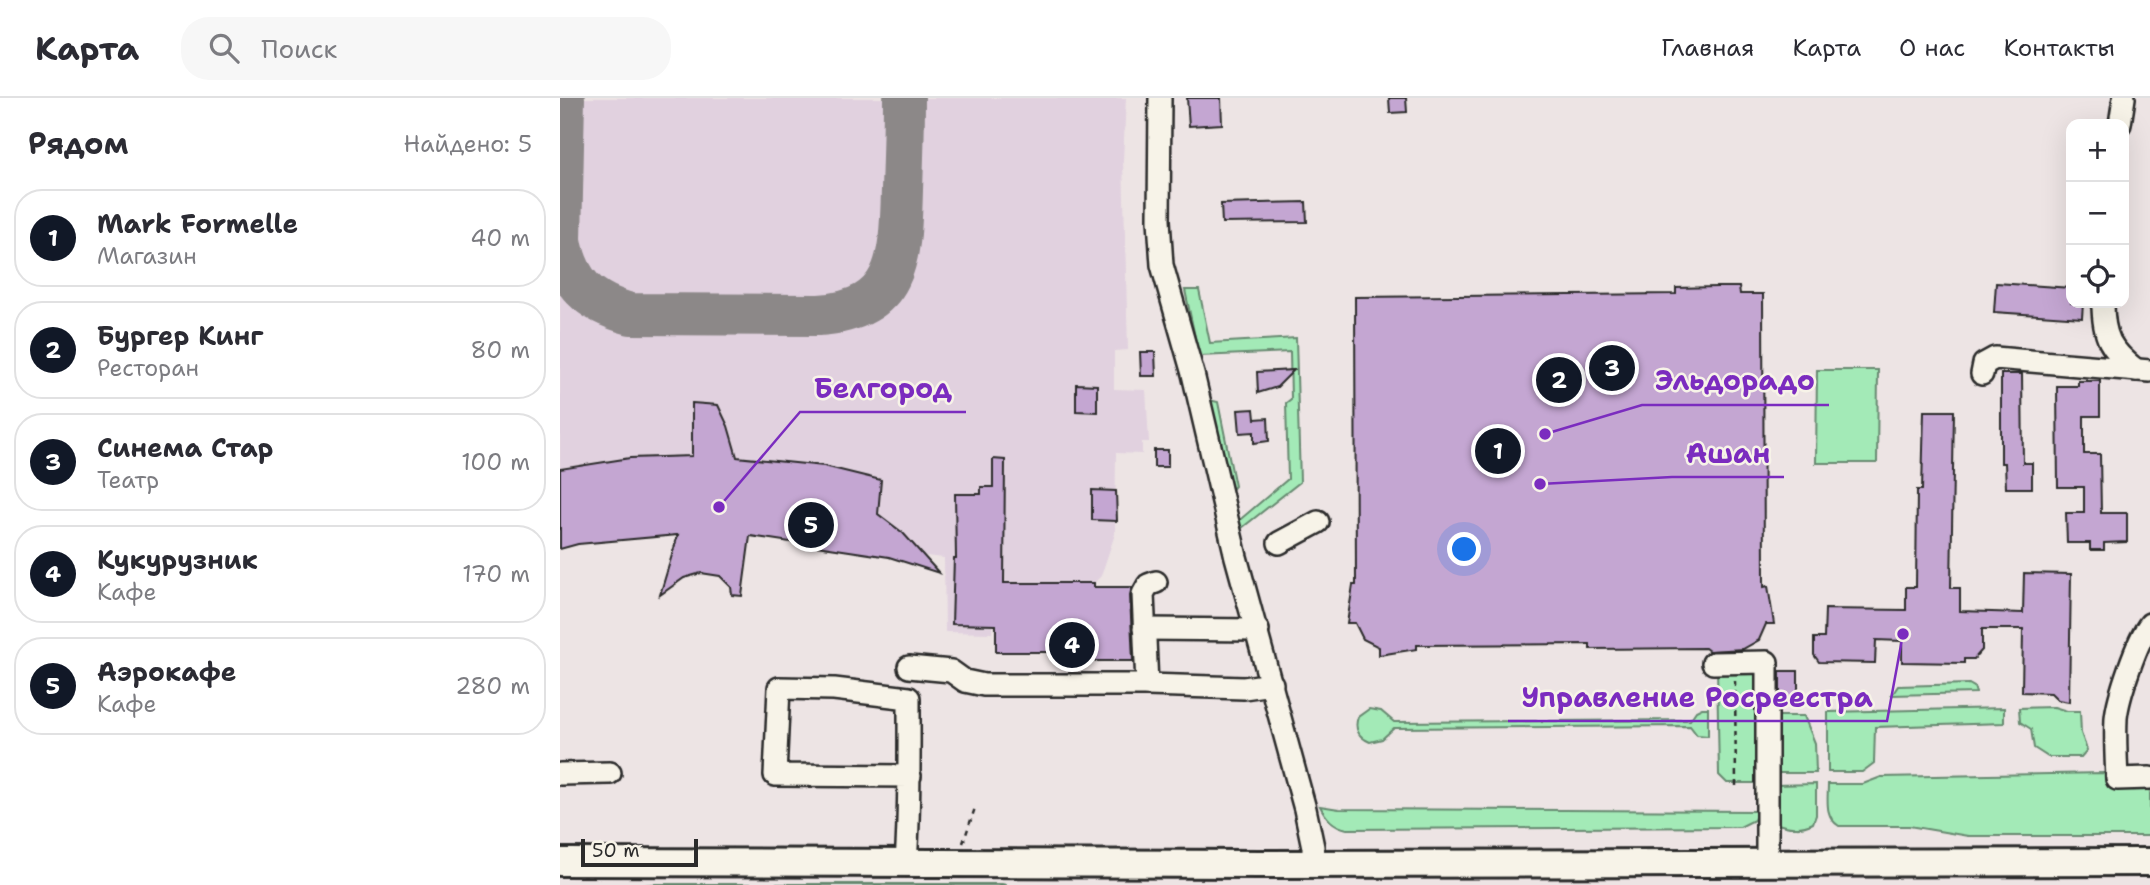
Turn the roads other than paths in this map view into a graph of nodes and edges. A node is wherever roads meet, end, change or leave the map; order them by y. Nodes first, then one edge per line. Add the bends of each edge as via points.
1 (1160, 98) edge
2 (2124, 98) edge
3 (2121, 119) edge
4 (2103, 308) edge
5 (2143, 370) edge
6 (1982, 374) dead end
7 (1318, 522) dead end
8 (1279, 543) dead end
9 (1156, 582) dead end
10 (2150, 624) edge
11 (1144, 629) junction
12 (1258, 630) junction
13 (1713, 663) dead end
14 (909, 667) dead end
15 (1272, 684) junction
16 (1147, 685) junction
17 (610, 773) dead end
18 (560, 774) edge
19 (910, 776) junction
20 (2150, 778) edge
21 (560, 862) edge
22 (2150, 862) edge
23 (906, 863) junction
24 (1313, 863) junction
25 (1767, 863) junction

1 - 12 street via 1162,265
2 - 3 street
4 - 5 street via 2106,335 2117,355
5 - 6 street via 1995,358 1984,365
7 - 8 street
9 - 11 street via 1144,589
10 - 20 street via 2116,715 2117,779
11 - 12 street
11 - 16 street
12 - 15 street
13 - 25 street via 1768,662 1751,786
14 - 16 street via 951,671 965,681 984,685
15 - 16 street via 1244,688
15 - 24 street via 1306,809
17 - 18 street
19 - 19 street via 775,775 779,688 909,698
19 - 23 street
21 - 23 main road
22 - 25 main road
23 - 24 main road
24 - 25 main road

